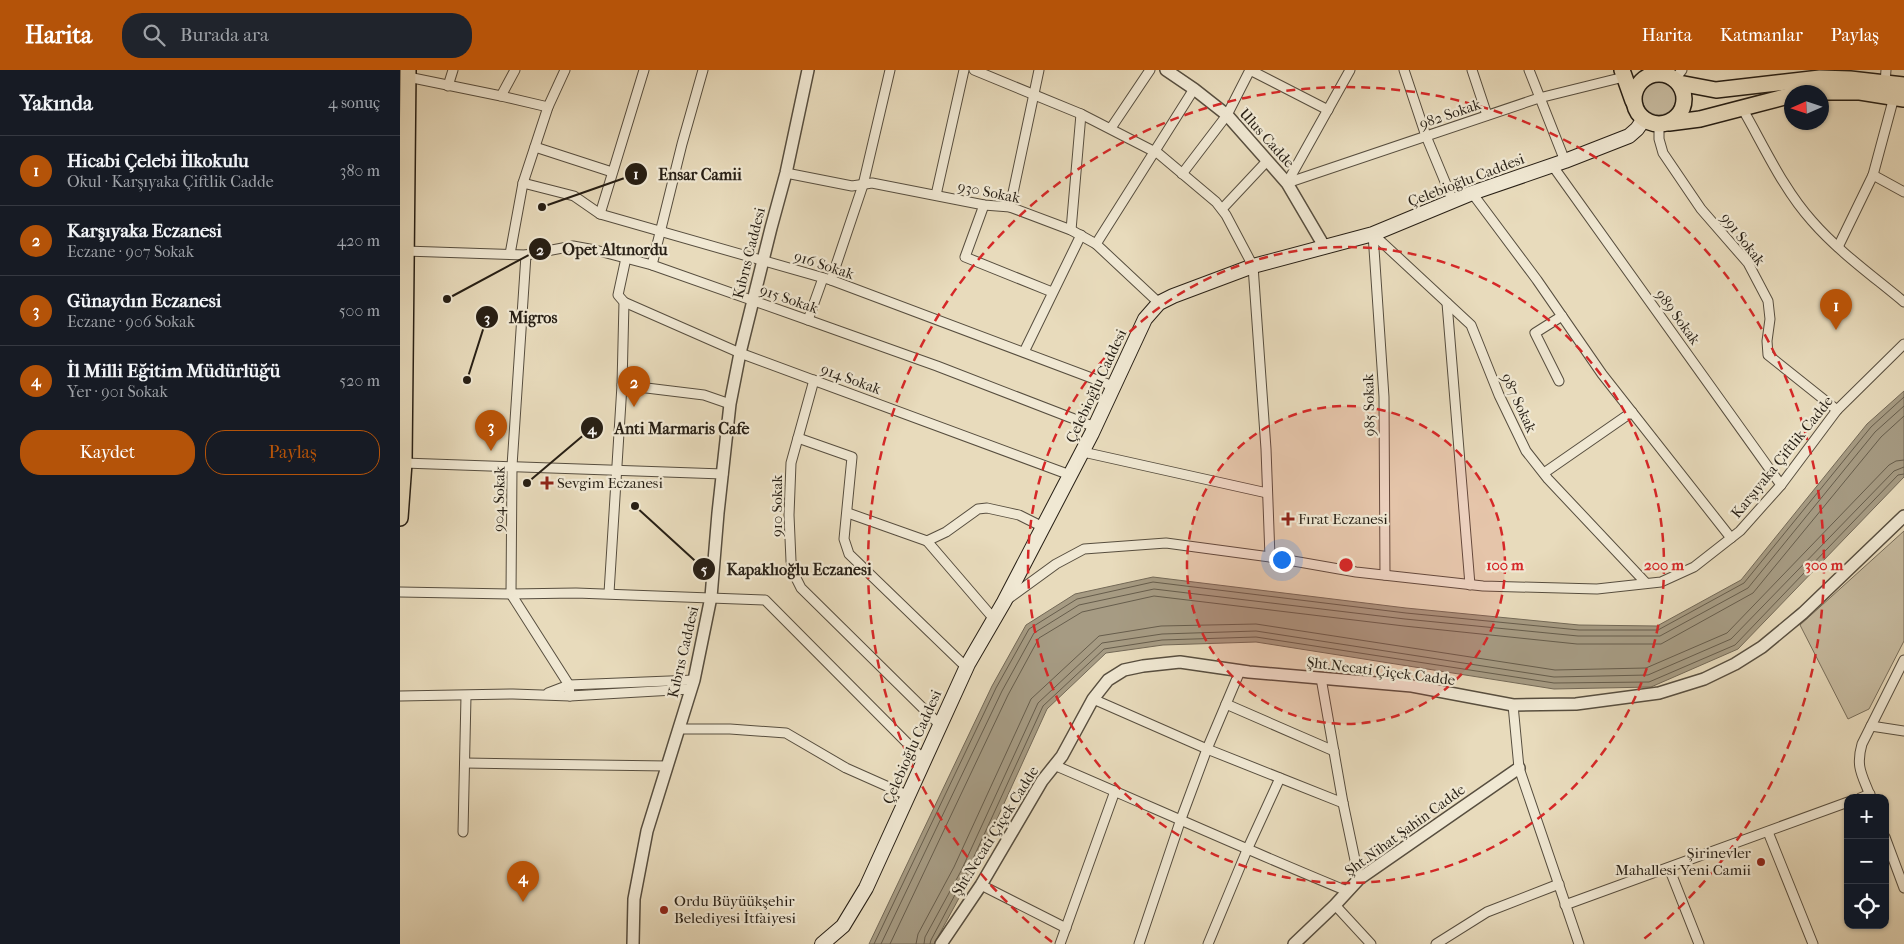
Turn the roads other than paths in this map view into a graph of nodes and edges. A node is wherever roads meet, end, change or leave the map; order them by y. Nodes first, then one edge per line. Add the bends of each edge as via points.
1 (453, 70) edge
2 (515, 70) edge
3 (564, 70) edge
4 (644, 70) edge
5 (703, 70) edge
6 (808, 70) edge
7 (890, 70) edge
8 (964, 70) edge
9 (974, 70) edge
10 (1039, 70) edge
11 (1150, 70) edge
12 (1166, 70) edge
13 (1250, 70) edge
14 (1350, 70) edge
15 (1404, 70) edge
16 (1472, 70) edge
17 (1529, 70) edge
18 (408, 74) edge
19 (1623, 74) edge
20 (1674, 76) edge
21 (1885, 76) edge
22 (1904, 85) edge
23 (448, 86) junction
24 (1194, 89) junction
25 (1829, 92) edge
26 (1034, 94) junction
27 (501, 96) junction
28 (1784, 97) edge
29 (1539, 98) junction
30 (1899, 98) edge
31 (1633, 101) junction
32 (548, 107) junction
33 (1742, 108) junction
34 (1328, 110) junction
35 (1081, 114) junction
36 (1227, 115) junction
37 (1487, 115) junction
38 (1644, 120) junction
39 (1663, 124) junction
40 (1111, 128) junction
41 (1426, 136) junction
42 (535, 147) junction
43 (1155, 152) junction
44 (1267, 161) junction
45 (1558, 163) junction
46 (612, 172) junction
47 (786, 173) junction
48 (1182, 174) junction
49 (1873, 175) junction
50 (523, 183) junction
51 (1287, 183) junction
52 (863, 185) junction
53 (1904, 192) edge
54 (1472, 193) junction
55 (936, 196) junction
56 (1453, 201) junction
57 (984, 205) junction
58 (1010, 207) junction
59 (1222, 209) junction
60 (600, 214) junction
61 (1072, 230) junction
62 (661, 231) junction
63 (1372, 234) junction
64 (1081, 235) junction
65 (1096, 244) junction
66 (1324, 246) junction
67 (1838, 247) junction
68 (405, 251) junction
69 (510, 254) junction
70 (526, 256) junction
71 (626, 258) junction
72 (764, 261) junction
73 (652, 265) junction
74 (1253, 266) junction
75 (827, 279) junction
76 (1052, 292) junction
77 (752, 301) junction
78 (624, 302) junction
79 (1904, 302) edge
80 (1159, 303) junction
81 (1447, 303) junction
82 (1562, 316) junction
83 (808, 320) junction
84 (1904, 344) edge
85 (1024, 352) junction
86 (740, 353) junction
87 (814, 380) junction
88 (1559, 381) dead end
89 (622, 385) junction
90 (1113, 386) junction
91 (730, 404) junction
92 (1837, 410) junction
93 (1632, 412) junction
94 (1095, 427) junction
95 (798, 438) junction
96 (1083, 452) junction
97 (404, 462) junction
98 (512, 466) junction
99 (616, 471) junction
100 (1544, 473) junction
101 (723, 474) junction
102 (1070, 475) junction
103 (1781, 485) junction
104 (1267, 493) junction
105 (848, 514) junction
106 (1904, 516) edge
107 (400, 518) edge
108 (1044, 527) junction
109 (1731, 538) junction
110 (927, 541) junction
111 (1270, 557) junction
112 (1385, 575) junction
113 (1646, 584) junction
114 (1470, 585) junction
115 (400, 592) edge
116 (609, 593) junction
117 (511, 594) junction
118 (711, 597) junction
119 (1004, 602) junction
120 (994, 619) junction
121 (1904, 660) edge
122 (966, 667) junction
123 (1240, 671) junction
124 (1321, 678) junction
125 (692, 684) junction
126 (569, 685) junction
127 (543, 695) junction
128 (400, 696) edge
129 (466, 696) junction
130 (570, 696) junction
131 (1093, 699) junction
132 (1226, 704) junction
133 (1513, 705) junction
134 (940, 725) junction
135 (1871, 726) junction
136 (678, 729) junction
137 (1904, 731) edge
138 (1207, 749) junction
139 (1334, 751) junction
140 (924, 760) junction
141 (465, 763) junction
142 (1054, 765) junction
143 (667, 766) junction
144 (1519, 768) junction
145 (1280, 778) junction
146 (1115, 791) junction
147 (1869, 794) edge
148 (909, 796) junction
149 (1343, 803) junction
150 (1844, 804) edge
151 (1181, 819) junction
152 (463, 832) dead end
153 (1768, 832) junction
154 (1886, 839) edge
155 (1247, 850) junction
156 (1668, 868) junction
157 (1359, 879) junction
158 (1558, 884) junction
159 (982, 885) junction
160 (1904, 888) edge
161 (1347, 891) junction
162 (1335, 905) junction
163 (1565, 905) junction
164 (1066, 928) junction
165 (633, 944) edge
166 (822, 944) edge
167 (941, 944) edge
168 (1060, 944) edge
169 (1139, 944) edge
170 (1208, 944) edge
171 (1294, 944) edge
172 (1371, 944) edge
173 (1436, 944) edge
174 (1579, 944) edge
175 (1699, 944) edge
176 (1812, 944) edge

1 - 23 street
2 - 27 street
3 - 32 street
4 - 46 street
5 - 62 street
6 - 47 street, Kıbrıs Caddesi
7 - 52 street
8 - 55 street
9 - 26 street
10 - 26 street
11 - 40 street
12 - 24 street, Ulus Cadde
13 - 34 street
13 - 36 street
14 - 34 street
15 - 41 street
16 - 37 street
17 - 29 street, 989 Sokak
18 - 23 street
18 - 68 highway
19 - 29 street, 982 Sokak
19 - 31 highway
20 - 21 highway via 1716,90 1820,78
20 - 31 highway via 1657,73 1642,79 1636,86
20 - 39 highway via 1684,98 1683,106 1675,119
21 - 22 highway
23 - 27 street
24 - 36 street, Ulus Cadde
24 - 43 street
25 - 30 highway via 1860,92
26 - 35 street
26 - 58 street
27 - 32 street
28 - 33 highway
29 - 37 street, 982 Sokak
29 - 45 street, 989 Sokak
30 - 49 street
31 - 38 highway
32 - 42 street
33 - 39 highway
33 - 67 street via 1794,198 1812,222
34 - 51 street
35 - 40 street
35 - 61 street
36 - 44 street, Ulus Cadde
36 - 48 street
37 - 41 street, 982 Sokak
38 - 39 highway
38 - 45 main road, Çelebioğlu Caddesi via 1629,136
39 - 92 street, 991 Sokak via 1659,138 1663,152 1701,210 1748,263 1768,301 1768,355
40 - 43 street
41 - 51 street, 982 Sokak
41 - 56 street
42 - 46 street
42 - 50 street
43 - 48 street
43 - 65 street
44 - 51 street, Ulus Cadde
44 - 59 street
45 - 54 main road, Çelebioğlu Caddesi
45 - 103 street, 989 Sokak
46 - 60 street
47 - 52 street, 930 Sokak via 852,186
47 - 72 street, Kıbrıs Caddesi
48 - 59 street
49 - 53 street
49 - 67 street
50 - 60 street, 916 Sokak via 574,196
50 - 69 street
51 - 66 street, Ulus Cadde
52 - 55 street, 930 Sokak via 872,183
52 - 75 street
54 - 56 main road, Çelebioğlu Caddesi
54 - 82 street
55 - 57 street, 930 Sokak
56 - 63 main road, Çelebioğlu Caddesi
57 - 58 street, 930 Sokak
57 - 76 street via 965,257
58 - 61 street, 930 Sokak
59 - 74 street
60 - 62 street, 916 Sokak
61 - 64 street, 930 Sokak
62 - 72 street, 916 Sokak
62 - 73 street
63 - 66 main road, Çelebioğlu Caddesi
63 - 81 street, 987 Sokak
63 - 112 street, 985 Sokak via 1384,397
64 - 65 street, 930 Sokak
64 - 76 street
65 - 80 street, 930 Sokak
66 - 74 main road, Çelebioğlu Caddesi
67 - 79 street
68 - 69 street, 915 Sokak
68 - 97 highway
69 - 70 street, 915 Sokak
70 - 71 street, 915 Sokak via 573,246
70 - 98 street, 904 Sokak
71 - 73 street, 915 Sokak
71 - 78 street via 618,295
72 - 75 street, 916 Sokak
72 - 77 street, Kıbrıs Caddesi
73 - 77 street, 915 Sokak
74 - 80 main road, Çelebioğlu Caddesi
74 - 104 street
75 - 83 street
75 - 85 street, 916 Sokak
76 - 85 street
77 - 83 street, 915 Sokak
77 - 86 street, Kıbrıs Caddesi
78 - 86 street, 914 Sokak
78 - 89 street
80 - 90 main road, Çelebioğlu Caddesi via 1145,319
81 - 100 street, 987 Sokak via 1471,325 1499,395 1526,450
81 - 114 street
82 - 88 street via 1535,333
82 - 93 street
83 - 94 street, 915 Sokak
84 - 92 street, Karşıyaka Çiftlik Cadde
85 - 90 street, 916 Sokak
86 - 87 street, 914 Sokak
86 - 91 street, Kıbrıs Caddesi
87 - 95 street, 910 Sokak
87 - 102 street, 914 Sokak
89 - 91 street via 704,395
89 - 99 street
90 - 94 main road, Çelebioğlu Caddesi
91 - 101 street, Kıbrıs Caddesi
92 - 103 street, Karşıyaka Çiftlik Cadde
93 - 100 street
93 - 109 street
94 - 96 main road, Çelebioğlu Caddesi
95 - 105 street via 852,457
95 - 134 street, 910 Sokak via 791,463 789,515 791,561 795,576 801,588
96 - 102 main road, Çelebioğlu Caddesi
96 - 104 street
97 - 98 street
97 - 107 highway
98 - 99 street
98 - 117 street, 904 Sokak
99 - 101 street
99 - 116 street
100 - 113 street, 987 Sokak
101 - 118 street, Kıbrıs Caddesi
102 - 108 main road, Çelebioğlu Caddesi
103 - 109 street, Karşıyaka Çiftlik Cadde
104 - 111 street
105 - 110 street
105 - 122 street via 844,539 849,554
106 - 133 street, Şht.Necati Çiçek Cadde via 1803,613 1762,647 1704,679 1659,693 1614,700
108 - 110 street via 1019,515 978,508 946,532
108 - 119 main road, Çelebioğlu Caddesi
109 - 113 street, Karşıyaka Çiftlik Cadde via 1694,567 1661,582
110 - 120 street
111 - 112 street, Karşıyaka Çiftlik Cadde
111 - 119 street, Karşıyaka Çiftlik Cadde via 1166,543 1084,549 1056,564
112 - 114 street, Karşıyaka Çiftlik Cadde
113 - 114 street, Karşıyaka Çiftlik Cadde via 1597,589
115 - 117 street
116 - 117 street
116 - 118 street
117 - 126 street
118 - 125 street, Kıbrıs Caddesi
118 - 140 street via 765,600
119 - 120 main road, Çelebioğlu Caddesi
120 - 122 main road, Çelebioğlu Caddesi
121 - 135 street
122 - 134 main road, Çelebioğlu Caddesi
123 - 124 street, Şht.Necati Çiçek Cadde
123 - 131 street, Şht.Necati Çiçek Cadde via 1180,662 1143,666 1124,670 1108,680
123 - 132 street
124 - 133 street, Şht.Necati Çiçek Cadde via 1412,686
124 - 139 street
125 - 126 street
125 - 130 street
125 - 136 street, Kıbrıs Caddesi
126 - 127 street
126 - 130 street
127 - 129 street
127 - 130 street
128 - 129 street
129 - 141 street
131 - 138 street
131 - 142 street, Şht.Necati Çiçek Cadde
132 - 138 street
132 - 139 street
133 - 144 street
134 - 140 main road, Çelebioğlu Caddesi
135 - 137 street
135 - 147 street via 1858,758
136 - 143 street, Kıbrıs Caddesi
136 - 148 street via 786,733 846,768
138 - 145 street
138 - 151 street
139 - 149 street
140 - 148 main road, Çelebioğlu Caddesi
141 - 143 street
141 - 152 street
142 - 146 street
142 - 159 street, Şht.Necati Çiçek Cadde
143 - 165 street, Kıbrıs Caddesi via 647,831 634,899
144 - 157 street, Şht.Nihat Şahin Cadde
144 - 158 street
145 - 149 street
145 - 155 street
146 - 151 street
146 - 164 street
148 - 166 main road, Çelebioğlu Caddesi via 861,896 843,926
149 - 157 street
150 - 153 street
151 - 155 street
151 - 169 street
153 - 156 street
153 - 176 street
154 - 160 street
155 - 161 street
155 - 170 street
156 - 163 street
156 - 175 street
157 - 161 street, Şht.Nihat Şahin Cadde
158 - 163 street
158 - 173 street via 1487,912
159 - 164 street
159 - 167 street, Şht.Necati Çiçek Cadde
161 - 162 street, Şht.Nihat Şahin Cadde
162 - 171 street, Şht.Nihat Şahin Cadde
162 - 172 street
163 - 174 street
164 - 168 street

